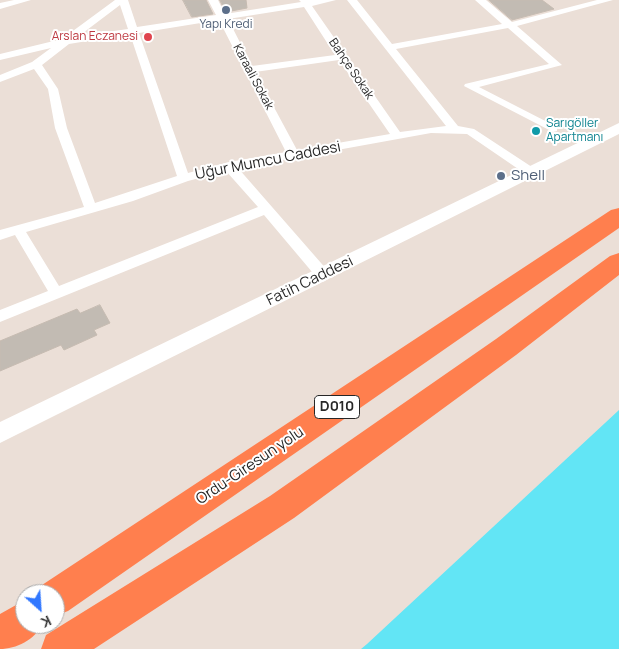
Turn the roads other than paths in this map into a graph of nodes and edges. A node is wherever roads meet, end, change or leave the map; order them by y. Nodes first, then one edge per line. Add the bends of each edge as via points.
1 (26, 0) edge
2 (122, 0) edge
3 (212, 0) edge
4 (332, 0) edge
5 (352, 0) edge
6 (480, 0) edge
7 (608, 0) edge
8 (306, 2) edge
9 (0, 6) edge
10 (222, 18) junction
11 (510, 25) junction
12 (133, 31) junction
13 (68, 41) junction
14 (390, 47) junction
15 (0, 57) edge
16 (342, 57) junction
17 (36, 64) junction
18 (248, 70) junction
19 (0, 79) edge
20 (619, 128) edge
21 (454, 129) junction
22 (553, 129) dead end
23 (398, 137) junction
24 (293, 155) junction
25 (229, 166) junction
26 (531, 172) junction
27 (184, 178) junction
28 (91, 209) junction
29 (266, 209) junction
30 (619, 216) edge
31 (18, 229) junction
32 (0, 235) edge
33 (619, 262) edge
34 (323, 275) junction
35 (56, 293) junction
36 (0, 316) edge
37 (0, 433) edge
38 (65, 591) edge
39 (15, 626) edge
40 (0, 636) edge
41 (60, 649) edge

1 - 9 street
2 - 12 street
2 - 13 street
3 - 10 street, Karaali Sokak
4 - 8 street
5 - 14 street
6 - 11 street
7 - 11 street
8 - 10 street
8 - 16 street, Bahçe Sokak
10 - 12 street
10 - 18 street, Karaali Sokak
11 - 14 street
11 - 22 street via 557,65 469,86
12 - 13 street
12 - 27 street
13 - 15 street
13 - 17 street
14 - 21 street
16 - 18 street
16 - 23 street, Bahçe Sokak
17 - 19 street
17 - 28 street via 53,89 61,128
18 - 24 street, Karaali Sokak
20 - 26 main road, Fatih Caddesi
21 - 23 street, Uğur Mumcu Caddesi
21 - 26 street, Uğur Mumcu Caddesi via 470,131
23 - 24 street, Uğur Mumcu Caddesi
24 - 25 street, Uğur Mumcu Caddesi
25 - 27 street, Uğur Mumcu Caddesi
25 - 29 street
26 - 34 main road, Fatih Caddesi
27 - 28 street, Uğur Mumcu Caddesi
28 - 31 street, Uğur Mumcu Caddesi
29 - 34 street
29 - 35 street
30 - 38 highway, Ordu-Giresun yolu / D010
31 - 32 street, Uğur Mumcu Caddesi
31 - 35 street
33 - 41 highway via 282,507
34 - 37 main road, Fatih Caddesi
35 - 36 street
39 - 40 highway

